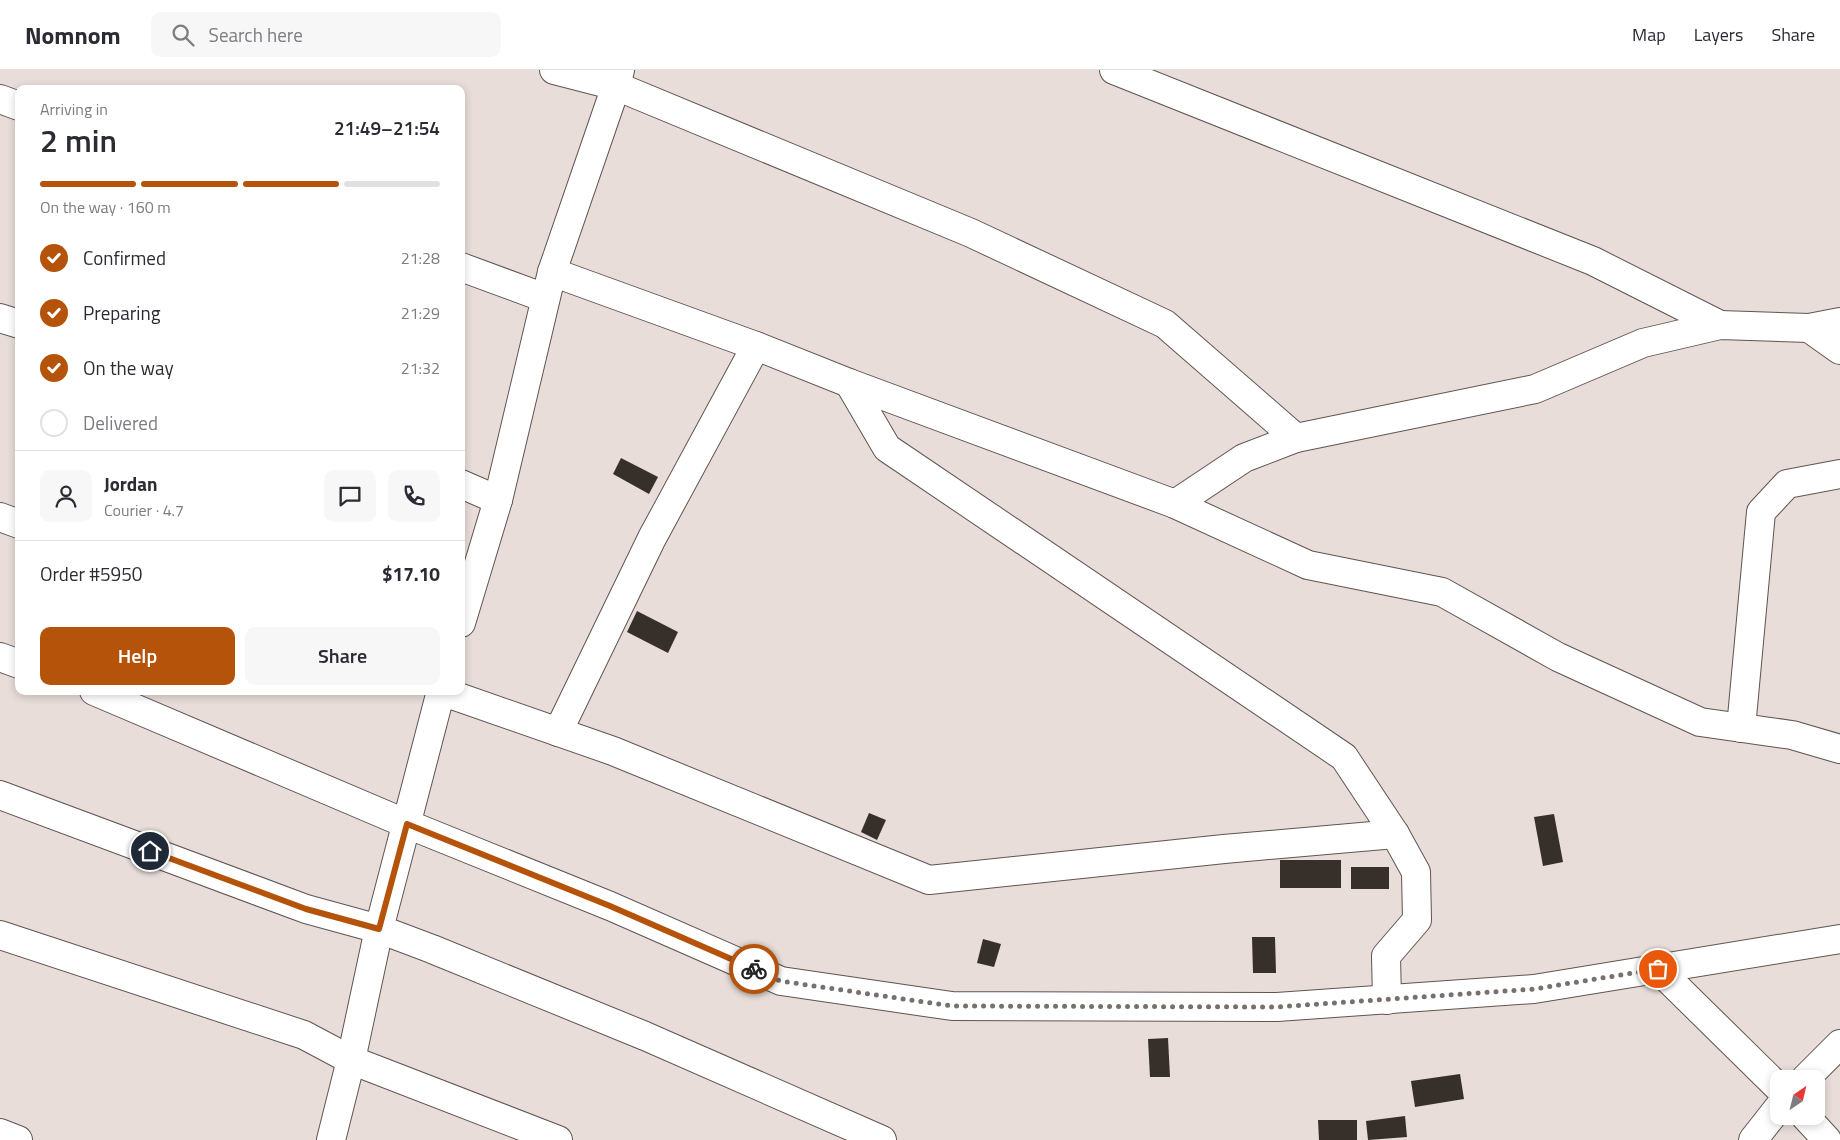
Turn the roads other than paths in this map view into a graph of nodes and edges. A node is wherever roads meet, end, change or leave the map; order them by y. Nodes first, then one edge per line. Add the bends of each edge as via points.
1 (554, 70) edge
2 (1114, 70) edge
3 (618, 78) edge
4 (0, 100) edge
5 (15, 105) edge
6 (465, 269) edge
7 (548, 285) junction
8 (0, 318) edge
9 (1840, 322) edge
10 (15, 323) edge
11 (1720, 324) junction
12 (1809, 328) junction
13 (756, 346) junction
14 (1840, 350) edge
15 (849, 383) junction
16 (1296, 438) junction
17 (1840, 474) edge
18 (465, 486) edge
19 (498, 500) junction
20 (1175, 504) junction
21 (0, 517) edge
22 (15, 523) edge
23 (465, 610) edge
24 (0, 657) edge
25 (15, 663) edge
26 (103, 695) edge
27 (440, 695) edge
28 (452, 695) edge
29 (1740, 728) junction
30 (558, 732) junction
31 (1840, 749) edge
32 (0, 795) edge
33 (407, 824) junction
34 (1395, 834) junction
35 (379, 929) junction
36 (0, 935) edge
37 (1840, 938) edge
38 (1658, 969) junction
39 (1387, 1000) junction
40 (1840, 1044) edge
41 (351, 1060) junction
42 (1814, 1070) edge
43 (1770, 1079) edge
44 (1770, 1118) edge
45 (1813, 1125) edge
46 (0, 1133) edge
47 (18, 1140) edge
48 (331, 1140) edge
49 (558, 1140) edge
50 (882, 1140) edge
51 (1753, 1140) edge
52 (1827, 1140) edge

1 - 3 street
2 - 11 street via 1593,261
3 - 7 street
3 - 16 street via 971,233 1165,324
4 - 5 street
6 - 7 street
7 - 13 street
7 - 19 street
8 - 10 street
9 - 12 street
11 - 12 street
11 - 16 street via 1643,343 1535,389
12 - 14 street
13 - 15 street
13 - 30 street via 652,538
15 - 20 street
15 - 34 street via 887,448 1344,757
16 - 20 street via 1244,458
17 - 29 street via 1787,484 1761,512
18 - 19 street
19 - 23 street
20 - 29 street via 1308,565 1442,592 1558,657 1700,722
21 - 22 street
24 - 25 street
26 - 33 street
27 - 33 street
28 - 30 street
29 - 31 street via 1792,735
30 - 34 street via 613,751 929,880
32 - 35 street via 306,909
33 - 35 street
33 - 39 street via 610,906 780,981 952,1006 1277,1007
34 - 39 street via 1416,872 1417,920 1386,956
35 - 41 street
35 - 50 street via 645,1036
36 - 41 street via 304,1035
37 - 38 street
38 - 39 street via 1534,989
38 - 43 street
40 - 42 street
41 - 48 street
41 - 49 street
44 - 51 street
45 - 52 street
46 - 47 street

